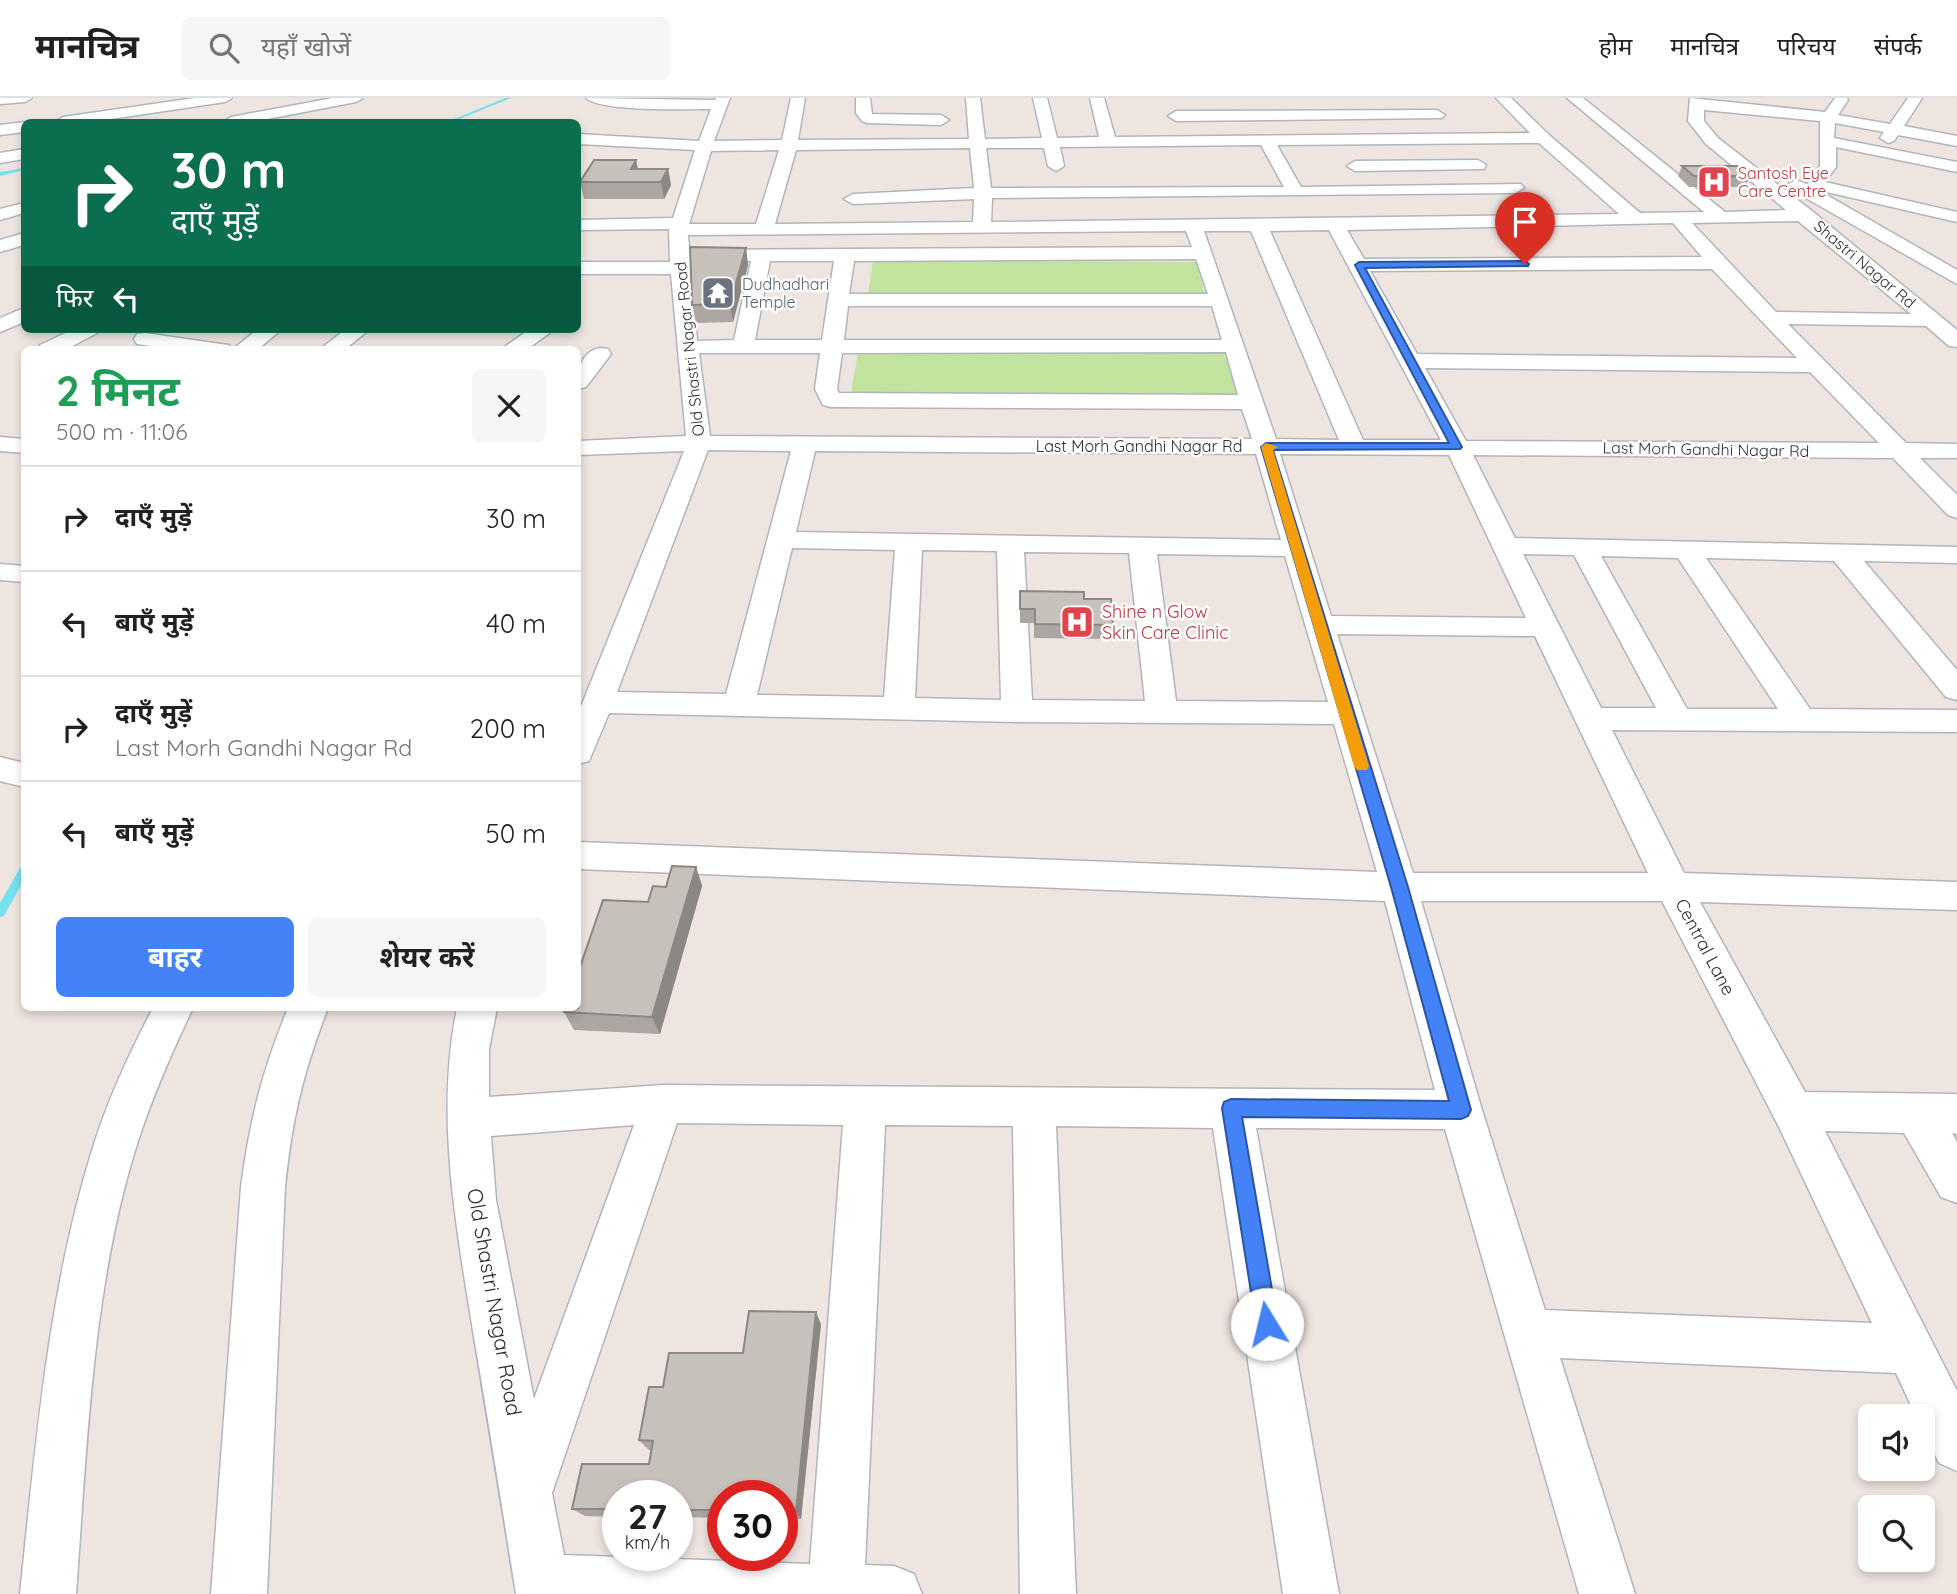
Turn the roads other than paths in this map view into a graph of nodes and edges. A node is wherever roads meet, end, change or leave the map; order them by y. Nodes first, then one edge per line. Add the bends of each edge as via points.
1 (24, 98) edge
2 (225, 98) edge
3 (593, 98) edge
4 (798, 98) edge
5 (863, 98) edge
6 (974, 98) edge
7 (1040, 98) edge
8 (1097, 98) edge
9 (1169, 98) edge
10 (1503, 98) edge
11 (1574, 98) edge
12 (1812, 98) edge
13 (1843, 98) edge
14 (1915, 98) edge
15 (0, 100) edge
16 (646, 101) edge
17 (722, 101) edge
18 (1696, 101) edge
19 (350, 103) edge
20 (1737, 103) edge
21 (1493, 114) dead end
22 (1521, 114) junction
23 (1452, 115) dead end
24 (1176, 116) junction
25 (83, 119) edge
26 (250, 119) edge
27 (964, 120) junction
28 (1824, 125) junction
29 (21, 127) edge
30 (0, 130) edge
31 (1891, 133) junction
32 (1543, 138) junction
33 (581, 139) edge
34 (1470, 139) junction
35 (1338, 140) junction
36 (1267, 141) junction
37 (1190, 142) junction
38 (1957, 142) edge
39 (979, 143) junction
40 (1051, 143) junction
41 (789, 145) junction
42 (705, 146) junction
43 (1101, 147) junction
44 (1957, 151) edge
45 (21, 154) edge
46 (0, 158) edge
47 (1736, 159) junction
48 (1355, 166) junction
49 (1957, 167) edge
50 (1500, 173) dead end
51 (1817, 185) junction
52 (1797, 186) junction
53 (1772, 187) junction
54 (1372, 191) junction
55 (1295, 192) junction
56 (983, 193) junction
57 (1063, 193) junction
58 (1524, 196) junction
59 (21, 209) edge
60 (0, 215) edge
61 (1806, 215) junction
62 (1721, 217) junction
63 (1957, 217) edge
64 (1636, 219) junction
65 (1679, 219) junction
66 (1551, 221) junction
67 (1396, 223) junction
68 (1335, 224) junction
69 (581, 225) edge
70 (1193, 225) junction
71 (1258, 225) junction
72 (679, 226) junction
73 (982, 227) junction
74 (850, 228) junction
75 (764, 229) junction
76 (21, 240) edge
77 (0, 246) edge
78 (1203, 253) junction
79 (845, 254) junction
80 (762, 256) junction
81 (680, 262) junction
82 (1717, 263) junction
83 (1359, 265) junction
84 (581, 268) edge
85 (1883, 278) junction
86 (1955, 278) edge
87 (839, 300) junction
88 (1220, 300) junction
89 (21, 316) edge
90 (1770, 318) junction
91 (1932, 320) junction
92 (0, 326) edge
93 (82, 333) edge
94 (266, 333) edge
95 (354, 333) edge
96 (536, 333) edge
97 (145, 339) dead end
98 (1957, 341) edge
99 (832, 345) junction
100 (56, 346) edge
101 (193, 346) edge
102 (248, 346) edge
103 (336, 346) edge
104 (517, 346) edge
105 (743, 346) junction
106 (1234, 346) junction
107 (688, 347) junction
108 (600, 354) dead end
109 (1412, 361) junction
110 (1816, 365) junction
111 (581, 378) edge
112 (1251, 402) junction
113 (699, 443) junction
114 (0, 444) edge
115 (805, 444) junction
116 (21, 446) edge
117 (1354, 446) junction
118 (1266, 447) junction
119 (1457, 447) junction
120 (1900, 451) junction
121 (1957, 451) edge
122 (581, 454) edge
123 (1957, 510) edge
124 (779, 541) junction
125 (909, 542) junction
126 (1010, 543) junction
127 (1142, 545) junction
128 (1504, 546) junction
129 (1296, 548) junction
130 (1583, 548) junction
131 (1688, 550) junction
132 (1842, 553) junction
133 (1955, 557) edge
134 (0, 572) edge
135 (21, 574) edge
136 (1318, 625) junction
137 (1544, 627) junction
138 (1957, 690) edge
139 (598, 702) junction
140 (739, 705) junction
141 (899, 708) junction
142 (1017, 711) junction
143 (1162, 712) junction
144 (1345, 713) junction
145 (1590, 719) junction
146 (1677, 719) junction
147 (1801, 720) junction
148 (1957, 721) edge
149 (581, 745) edge
150 (0, 769) edge
151 (21, 774) edge
152 (581, 856) edge
153 (1399, 887) junction
154 (1672, 887) junction
155 (1957, 896) edge
156 (172, 1011) edge
157 (307, 1011) edge
158 (476, 1011) edge
159 (663, 1104) junction
160 (865, 1105) junction
161 (1034, 1106) junction
162 (1231, 1108) junction
163 (1461, 1110) junction
164 (1793, 1111) junction
165 (1936, 1114) edge
166 (468, 1118) junction
167 (1957, 1182) edge
168 (1529, 1333) junction
169 (1910, 1349) junction
170 (1957, 1445) edge
171 (527, 1491) junction
172 (543, 1588) edge
173 (836, 1591) junction
174 (48, 1594) edge
175 (239, 1594) edge
176 (894, 1594) edge
177 (1048, 1594) edge
178 (1311, 1594) edge
179 (1607, 1594) edge

1 - 15 street
2 - 25 street
3 - 16 street
4 - 41 street
5 - 27 street via 864,117 871,120
6 - 27 street
7 - 40 street
8 - 43 street
9 - 24 street
10 - 22 street
11 - 62 street
12 - 28 street
13 - 28 street
14 - 31 street
16 - 17 street
17 - 42 street, Old Shastri Nagar Road
18 - 20 street
18 - 47 street, Shastri Nagar Rd via 1696,121 1702,131
19 - 26 street
20 - 28 street
21 - 22 street
22 - 32 street
23 - 24 street
24 - 37 street
27 - 39 street
28 - 31 street
28 - 49 street
28 - 51 street via 1834,169 1816,181
29 - 30 street
31 - 38 street
31 - 44 street
32 - 34 street
32 - 64 street
33 - 42 street
34 - 35 street
34 - 48 street via 1492,165
35 - 36 street
35 - 48 street
36 - 37 street via 1233,148
36 - 55 street
37 - 43 street via 1163,148
39 - 40 street
39 - 41 street via 855,152
39 - 56 street
40 - 43 street
40 - 57 street
41 - 42 street
41 - 75 street
42 - 72 street, Old Shastri Nagar Road
45 - 46 street
47 - 52 street
47 - 53 street, Shastri Nagar Rd
48 - 54 street
50 - 58 street
51 - 52 street
51 - 63 street
52 - 53 street
52 - 86 street
53 - 61 street, Shastri Nagar Rd
54 - 55 street
54 - 58 street
54 - 67 street
55 - 57 street via 1249,186 1108,186
56 - 57 street
56 - 73 street
56 - 74 street via 853,192
58 - 66 street
59 - 60 street
61 - 62 street
61 - 85 street, Shastri Nagar Rd
62 - 65 street
64 - 65 street
64 - 66 street
65 - 82 street
66 - 67 street
67 - 68 street
68 - 71 street
68 - 83 street, Central Lane
69 - 72 street
70 - 71 street
70 - 73 street
70 - 78 street
71 - 117 street
72 - 75 street
72 - 81 street, Old Shastri Nagar Road
73 - 74 street
74 - 75 street
76 - 77 street
78 - 79 street
78 - 88 street
79 - 80 street
79 - 87 street
80 - 81 street
80 - 105 street
81 - 84 street
81 - 107 street, Old Shastri Nagar Road
82 - 83 street
82 - 90 street
83 - 109 street, Central Lane
85 - 86 street
85 - 91 street, Shastri Nagar Rd
87 - 88 street
87 - 99 street
88 - 106 street
89 - 92 street
90 - 91 street
90 - 110 street
91 - 98 street, Shastri Nagar Rd
93 - 100 street
94 - 102 street
95 - 103 street
96 - 104 street
97 - 101 street
99 - 105 street
99 - 106 street
99 - 112 street via 826,389 831,400 838,401
105 - 107 street
106 - 112 street
107 - 113 street, Old Shastri Nagar Road
108 - 111 street
109 - 110 street
109 - 119 street, Central Lane
110 - 120 street
112 - 118 street
113 - 115 street, Last Morh Gandhi Nagar Rd
113 - 122 street, Last Morh Gandhi Nagar Rd
113 - 139 street, Old Shastri Nagar Road
114 - 116 street
115 - 118 street, Last Morh Gandhi Nagar Rd
115 - 124 street
117 - 118 street, Last Morh Gandhi Nagar Rd
117 - 119 street, Last Morh Gandhi Nagar Rd
118 - 129 street
119 - 120 street, Last Morh Gandhi Nagar Rd
119 - 128 street, Central Lane
120 - 121 street, Last Morh Gandhi Nagar Rd
120 - 123 street
124 - 125 street
124 - 140 street
125 - 126 street
125 - 141 street
126 - 127 street
126 - 142 street
127 - 129 street
127 - 143 street
128 - 130 street
128 - 137 street, Central Lane
129 - 136 street
130 - 131 street
130 - 146 street
131 - 132 street
131 - 147 street
132 - 133 street
132 - 138 street
134 - 135 street
136 - 137 street
136 - 144 street
137 - 145 street, Central Lane
139 - 140 street
139 - 149 street, Old Shastri Nagar Road
140 - 141 street
141 - 142 street
142 - 143 street
143 - 144 street
144 - 153 street
145 - 146 street
145 - 154 street, Central Lane
146 - 147 street
147 - 148 street
150 - 151 street
152 - 153 street
153 - 154 street
153 - 163 street
154 - 155 street
154 - 164 street, Central Lane
156 - 174 street via 134,1087 99,1200 66,1410
157 - 175 street via 287,1060 270,1125 262,1187
158 - 166 street, Old Shastri Nagar Road via 469,1049
159 - 160 street
159 - 166 street
159 - 171 street
160 - 161 street
160 - 173 street
161 - 162 street
161 - 177 street
162 - 163 street
162 - 178 street
163 - 168 street
164 - 165 street
164 - 169 street, Central Lane
165 - 167 street
166 - 171 street, Old Shastri Nagar Road via 474,1200
168 - 169 street
168 - 179 street
169 - 170 street, Central Lane
171 - 172 street, Old Shastri Nagar Road
172 - 173 street
173 - 176 street

